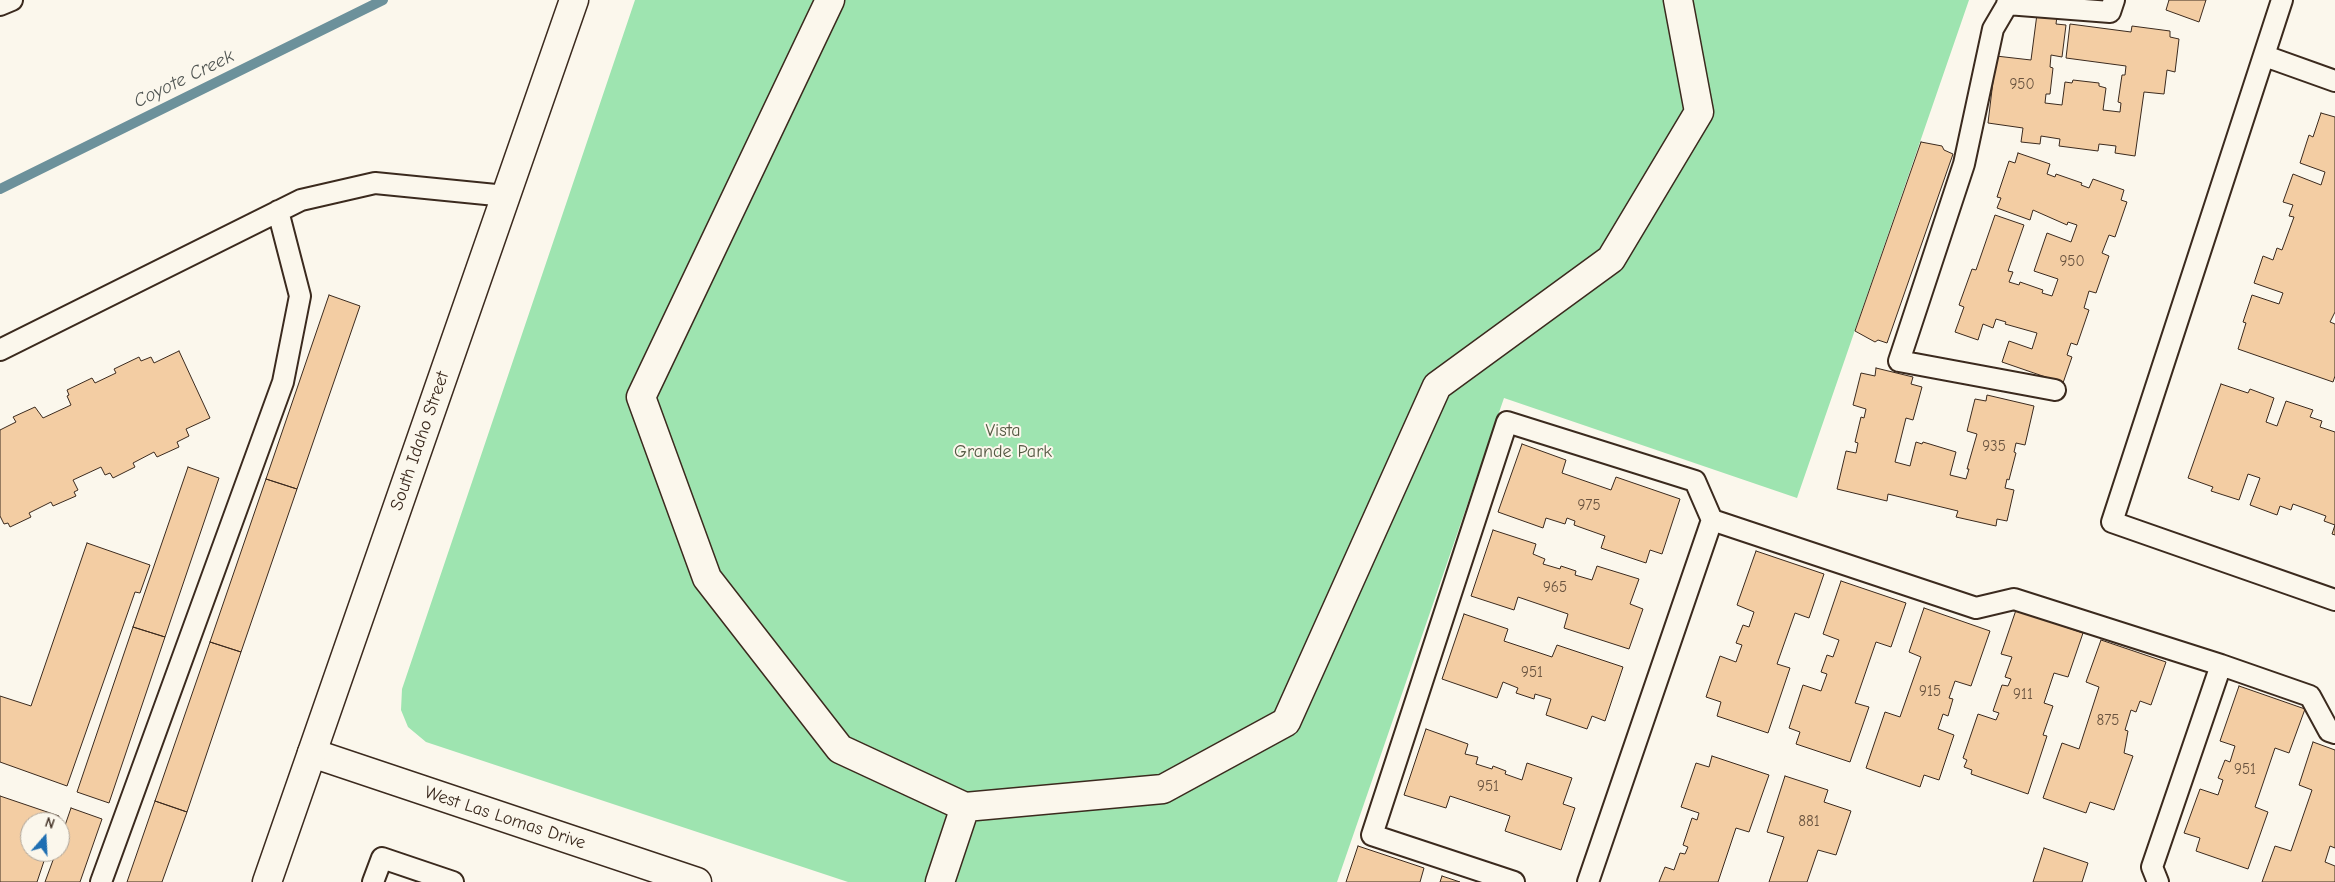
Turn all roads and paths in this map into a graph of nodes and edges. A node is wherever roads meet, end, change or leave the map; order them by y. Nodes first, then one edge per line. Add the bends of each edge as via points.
1 (12, 0) edge
2 (574, 0) edge
3 (830, 0) edge
4 (1678, 0) edge
5 (2114, 0) edge
6 (2282, 0) edge
7 (2008, 2) edge
8 (0, 5) edge
9 (2265, 56) junction
10 (2335, 81) edge
11 (506, 196) junction
12 (278, 211) junction
13 (0, 350) edge
14 (2055, 390) dead end
15 (1712, 520) junction
16 (2335, 600) edge
17 (2221, 665) junction
18 (2335, 733) edge
19 (312, 753) junction
20 (965, 807) junction
21 (101, 882) edge
22 (267, 882) edge
23 (373, 882) edge
24 (453, 882) edge
25 (697, 882) edge
26 (940, 882) edge
27 (1514, 882) edge
28 (1588, 882) edge
29 (2158, 882) edge

1 - 8 lane
2 - 11 street, South Idaho Street
3 - 20 street via 641,397 707,578 840,749
4 - 20 street via 1699,112 1611,259 1437,386 1286,722 1163,789
5 - 7 lane via 2110,12
6 - 9 lane
7 - 14 lane via 1993,29 1964,164 1899,361
9 - 10 lane
9 - 16 lane via 2112,522
11 - 12 lane via 375,183 301,200
11 - 19 street, South Idaho Street
12 - 13 lane
12 - 21 lane via 300,296 283,382
15 - 17 lane via 1976,608 2014,599
15 - 27 lane via 1695,481 1507,422 1372,835
15 - 28 lane
17 - 18 lane via 2310,696 2329,731
17 - 29 lane via 2152,866
19 - 22 street, South Idaho Street
19 - 25 street, West Las Lomas Drive
20 - 26 street
23 - 24 lane via 382,858

